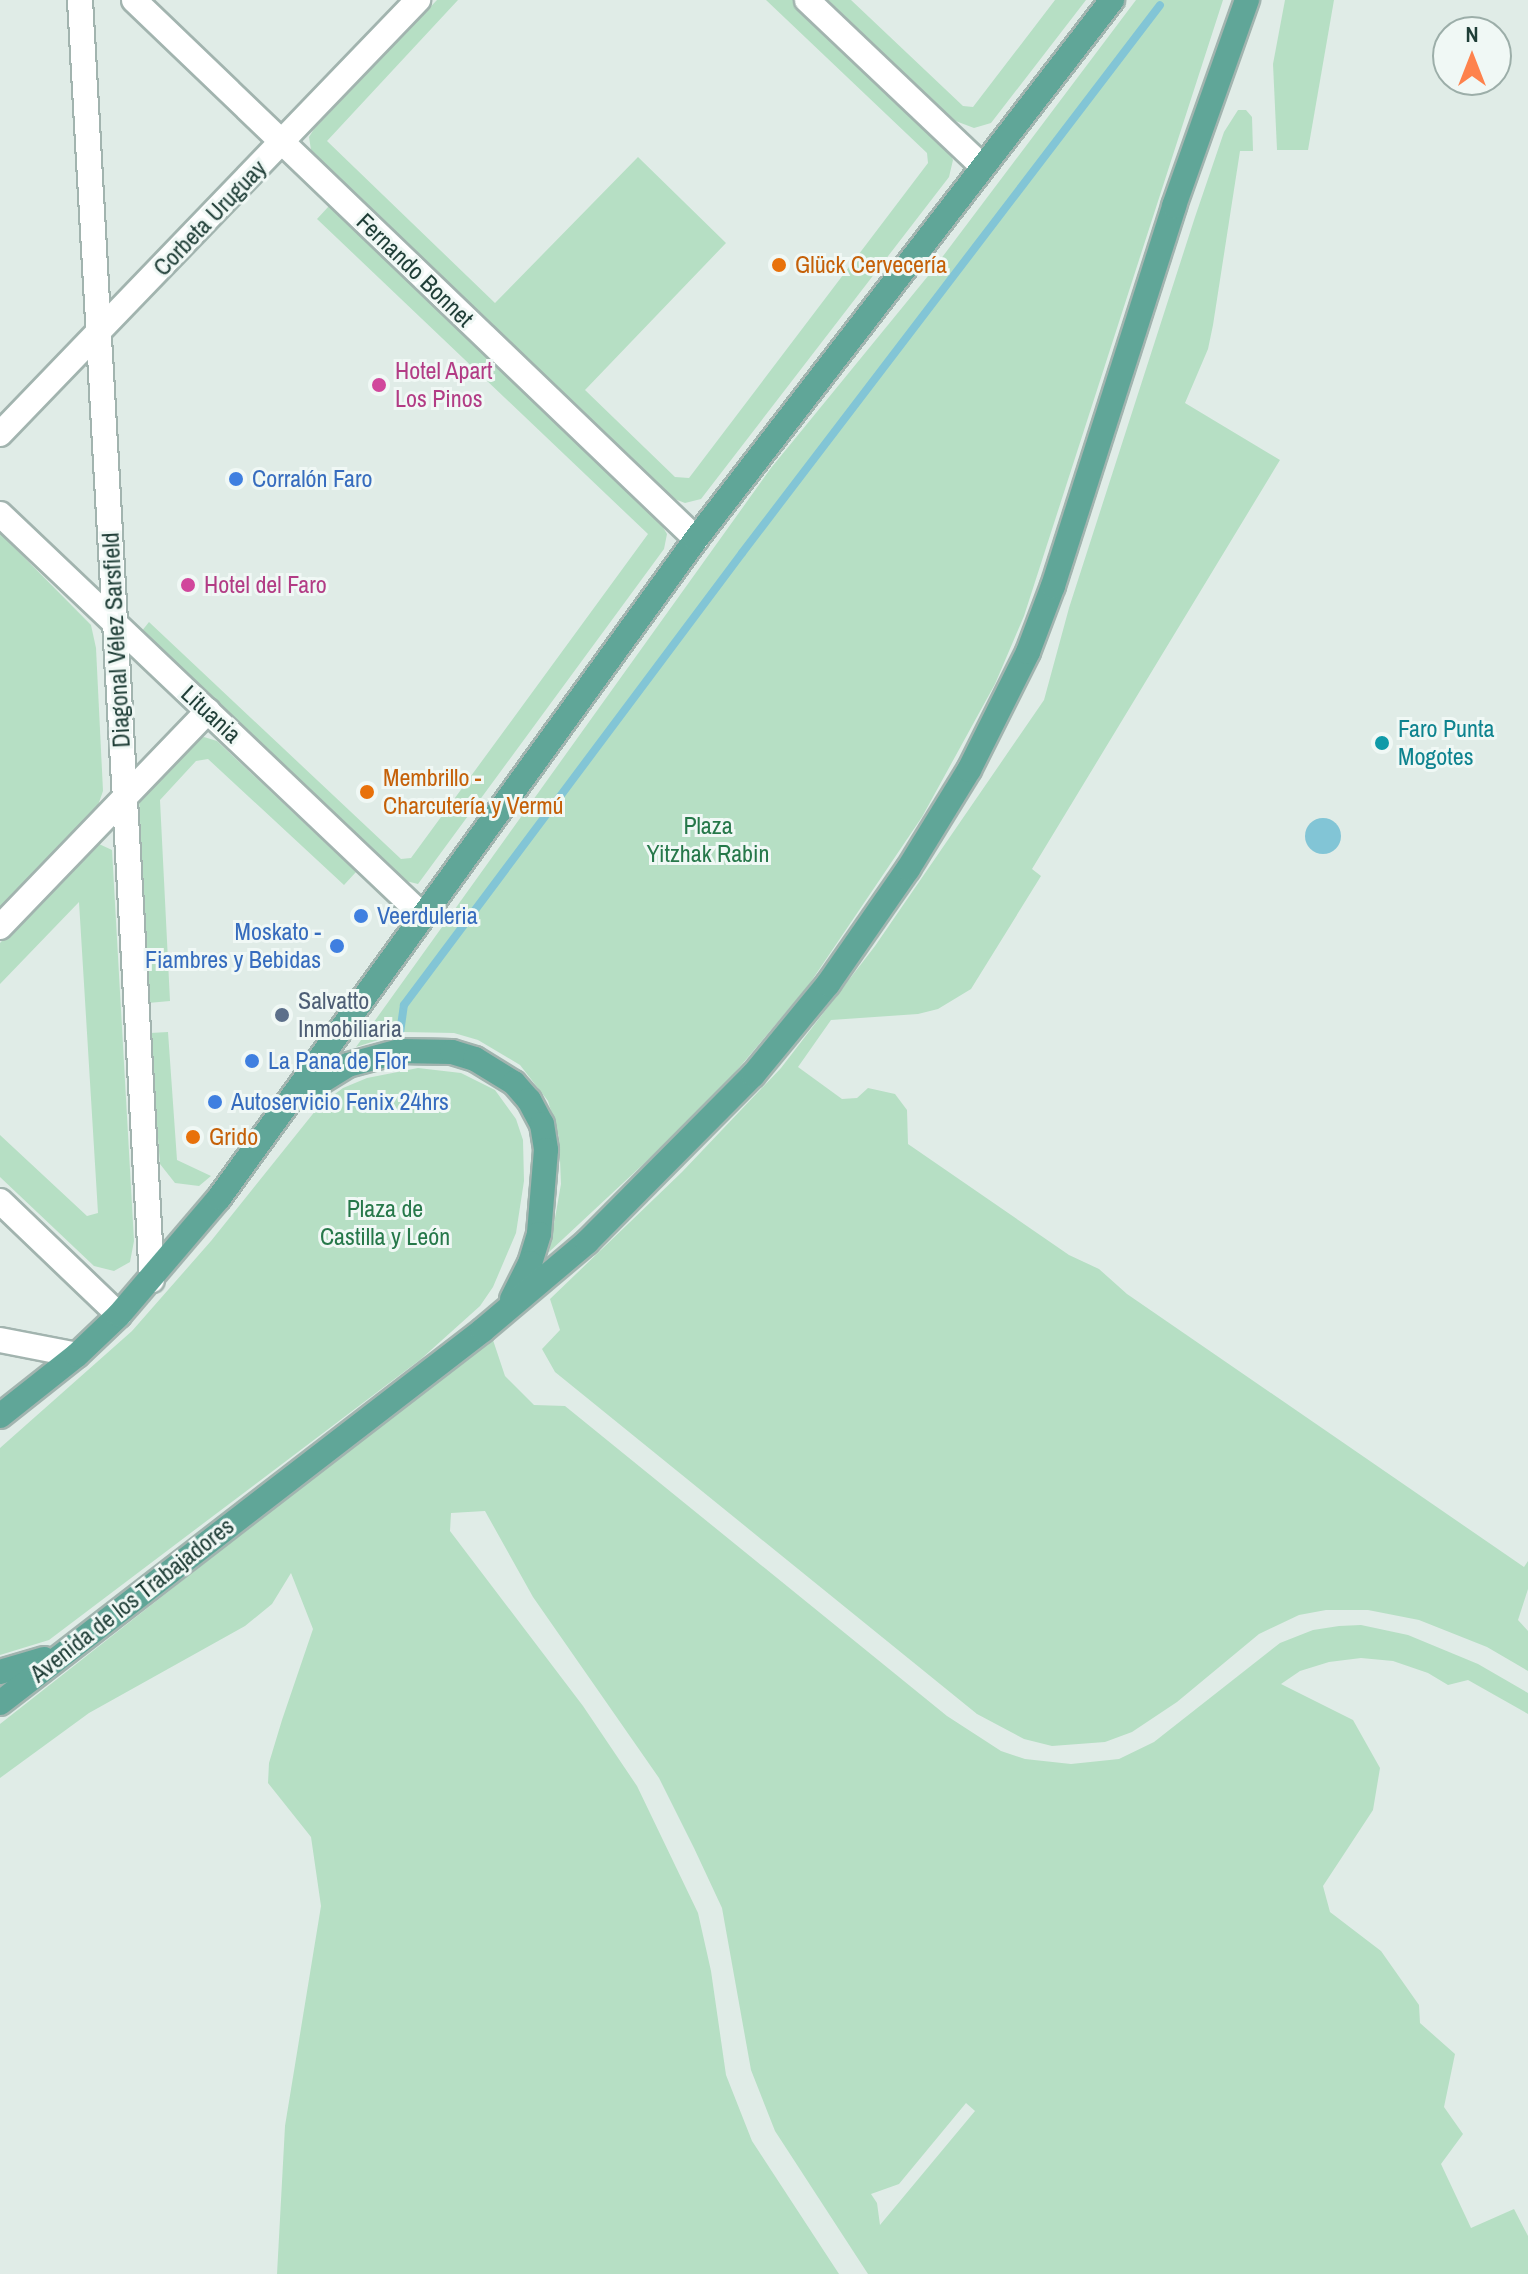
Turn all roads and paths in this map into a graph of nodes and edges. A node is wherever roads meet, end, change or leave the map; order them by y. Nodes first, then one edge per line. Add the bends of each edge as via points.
1 (80, 0) edge
2 (134, 0) edge
3 (418, 0) edge
4 (807, 0) edge
5 (1112, 0) edge
6 (1247, 0) edge
7 (282, 143) junction
8 (982, 166) junction
9 (98, 333) junction
10 (0, 434) edge
11 (0, 514) edge
12 (696, 539) junction
13 (115, 624) junction
14 (208, 711) junction
15 (124, 797) junction
16 (421, 914) junction
17 (0, 927) edge
18 (284, 1107) junction
19 (0, 1201) edge
20 (152, 1280) junction
21 (507, 1309) junction
22 (119, 1315) junction
23 (0, 1340) edge
24 (77, 1355) junction
25 (0, 1416) edge
26 (64, 1651) junction
27 (0, 1672) edge
28 (0, 1703) edge

1 - 9 street, Diagonal Vélez Sarsfield
2 - 7 street, Fernando Bonnet
3 - 7 street, Corbeta Uruguay
4 - 8 street
5 - 8 main road
6 - 21 main road, Avenida de los Trabajadores via 1174,206 1053,586 1028,652 969,770 828,984 753,1075 587,1242
7 - 9 street, Corbeta Uruguay
7 - 12 street, Fernando Bonnet
8 - 12 main road
9 - 10 street, Corbeta Uruguay
9 - 13 street, Diagonal Vélez Sarsfield
11 - 13 street, Lituania
12 - 16 main road
13 - 14 street, Lituania
13 - 15 street, Diagonal Vélez Sarsfield
14 - 15 street
14 - 16 street, Lituania
15 - 17 street
15 - 20 street, Diagonal Vélez Sarsfield
16 - 18 main road
18 - 20 main road
18 - 21 main road via 329,1074 400,1051 452,1052 475,1059 514,1083 542,1124 546,1150 539,1234
19 - 22 street
20 - 22 main road
21 - 26 main road, Avenida de los Trabajadores
22 - 24 main road
23 - 24 street
24 - 25 main road
26 - 27 main road
26 - 28 main road, Avenida de los Trabajadores

